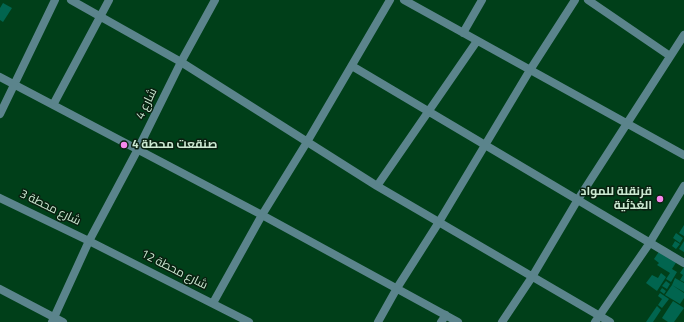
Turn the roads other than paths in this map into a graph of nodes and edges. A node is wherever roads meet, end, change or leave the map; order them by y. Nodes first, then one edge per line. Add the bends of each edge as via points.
1 (54, 0) edge
2 (71, 0) edge
3 (109, 0) edge
4 (215, 0) edge
5 (390, 0) edge
6 (404, 0) edge
7 (482, 0) edge
8 (575, 0) edge
9 (588, 0) edge
10 (100, 17) junction
11 (463, 33) junction
12 (684, 35) edge
13 (477, 41) junction
14 (670, 56) junction
15 (181, 62) junction
16 (352, 66) junction
17 (530, 70) junction
18 (0, 77) edge
19 (15, 85) junction
20 (53, 105) junction
21 (428, 112) junction
22 (0, 114) edge
23 (627, 122) junction
24 (307, 142) junction
25 (485, 145) junction
26 (138, 149) junction
27 (684, 155) edge
28 (377, 186) junction
29 (684, 186) edge
30 (0, 198) edge
31 (577, 201) junction
32 (262, 215) junction
33 (440, 222) junction
34 (89, 241) junction
35 (649, 244) junction
36 (684, 264) edge
37 (532, 277) junction
38 (397, 288) junction
39 (0, 289) edge
40 (213, 303) junction
41 (444, 318) edge
42 (53, 319) edge
43 (597, 319) edge
44 (63, 322) edge
45 (249, 322) edge
46 (378, 322) edge
47 (458, 322) edge
48 (502, 322) edge
49 (610, 322) edge

1 - 19 street
2 - 10 street
3 - 10 street
4 - 15 street, شارع 4
5 - 16 street
6 - 11 street
7 - 11 street
8 - 17 street
9 - 14 street
10 - 15 street
10 - 20 street
11 - 13 street
12 - 14 street
13 - 17 street
13 - 21 street
14 - 23 street
15 - 24 street
15 - 26 street, شارع 4
16 - 21 street
16 - 24 street
17 - 23 street
17 - 25 street
18 - 19 street
19 - 20 street
19 - 22 street
20 - 26 street
21 - 25 street
21 - 28 street
23 - 27 street
23 - 31 street
24 - 28 street
24 - 32 street
25 - 31 street
25 - 33 street
26 - 32 street
26 - 34 street, شارع 4
28 - 33 street
29 - 35 street
30 - 34 street, شارع محطة 3
31 - 35 street
31 - 37 street
32 - 38 street
32 - 40 street
33 - 37 street
33 - 38 street
34 - 40 street, شارع محطة 12
34 - 42 street, شارع 4
35 - 36 street
35 - 43 street
37 - 43 street
37 - 48 street
38 - 41 street
38 - 46 street
39 - 42 street
40 - 45 street, شارع محطة 12
41 - 47 street
42 - 44 street
43 - 49 street

